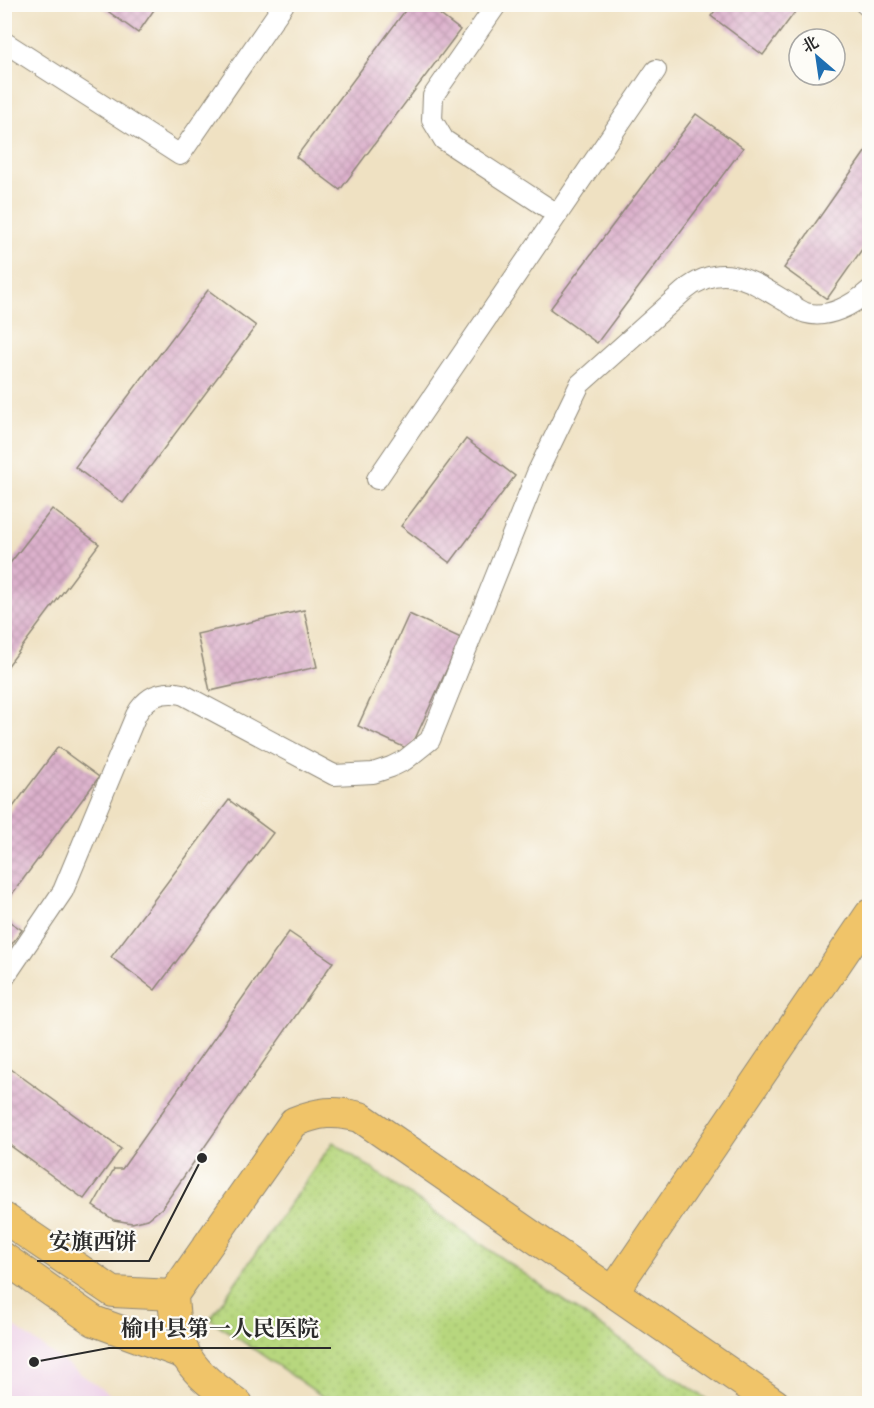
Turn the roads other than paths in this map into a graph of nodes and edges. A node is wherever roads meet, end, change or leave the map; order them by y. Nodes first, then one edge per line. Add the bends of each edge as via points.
1 (284, 4) edge
2 (497, 4) edge
3 (865, 4) edge
4 (870, 8) edge
5 (4, 42) edge
6 (656, 70) dead end
7 (557, 214) junction
8 (870, 290) edge
9 (377, 479) dead end
10 (870, 914) edge
11 (4, 978) edge
12 (4, 1218) edge
13 (4, 1258) edge
14 (613, 1292) junction
15 (173, 1296) junction
16 (184, 1354) junction
17 (238, 1404) edge
18 (775, 1404) edge

1 - 5 street via 180,155
2 - 7 street via 433,96 432,120 444,140
3 - 4 street
6 - 7 street
7 - 9 street
8 - 11 street via 847,307 805,313 744,278 723,274 702,279 580,384 537,473 430,740 405,760 373,773 334,775 182,694 171,692 150,698 136,716 63,891
10 - 14 main road
12 - 15 main road via 113,1293
13 - 16 main road via 94,1321
14 - 15 main road via 360,1117 338,1111 315,1113 294,1122
14 - 18 main road
15 - 16 main road via 174,1325
16 - 17 main road via 202,1379

